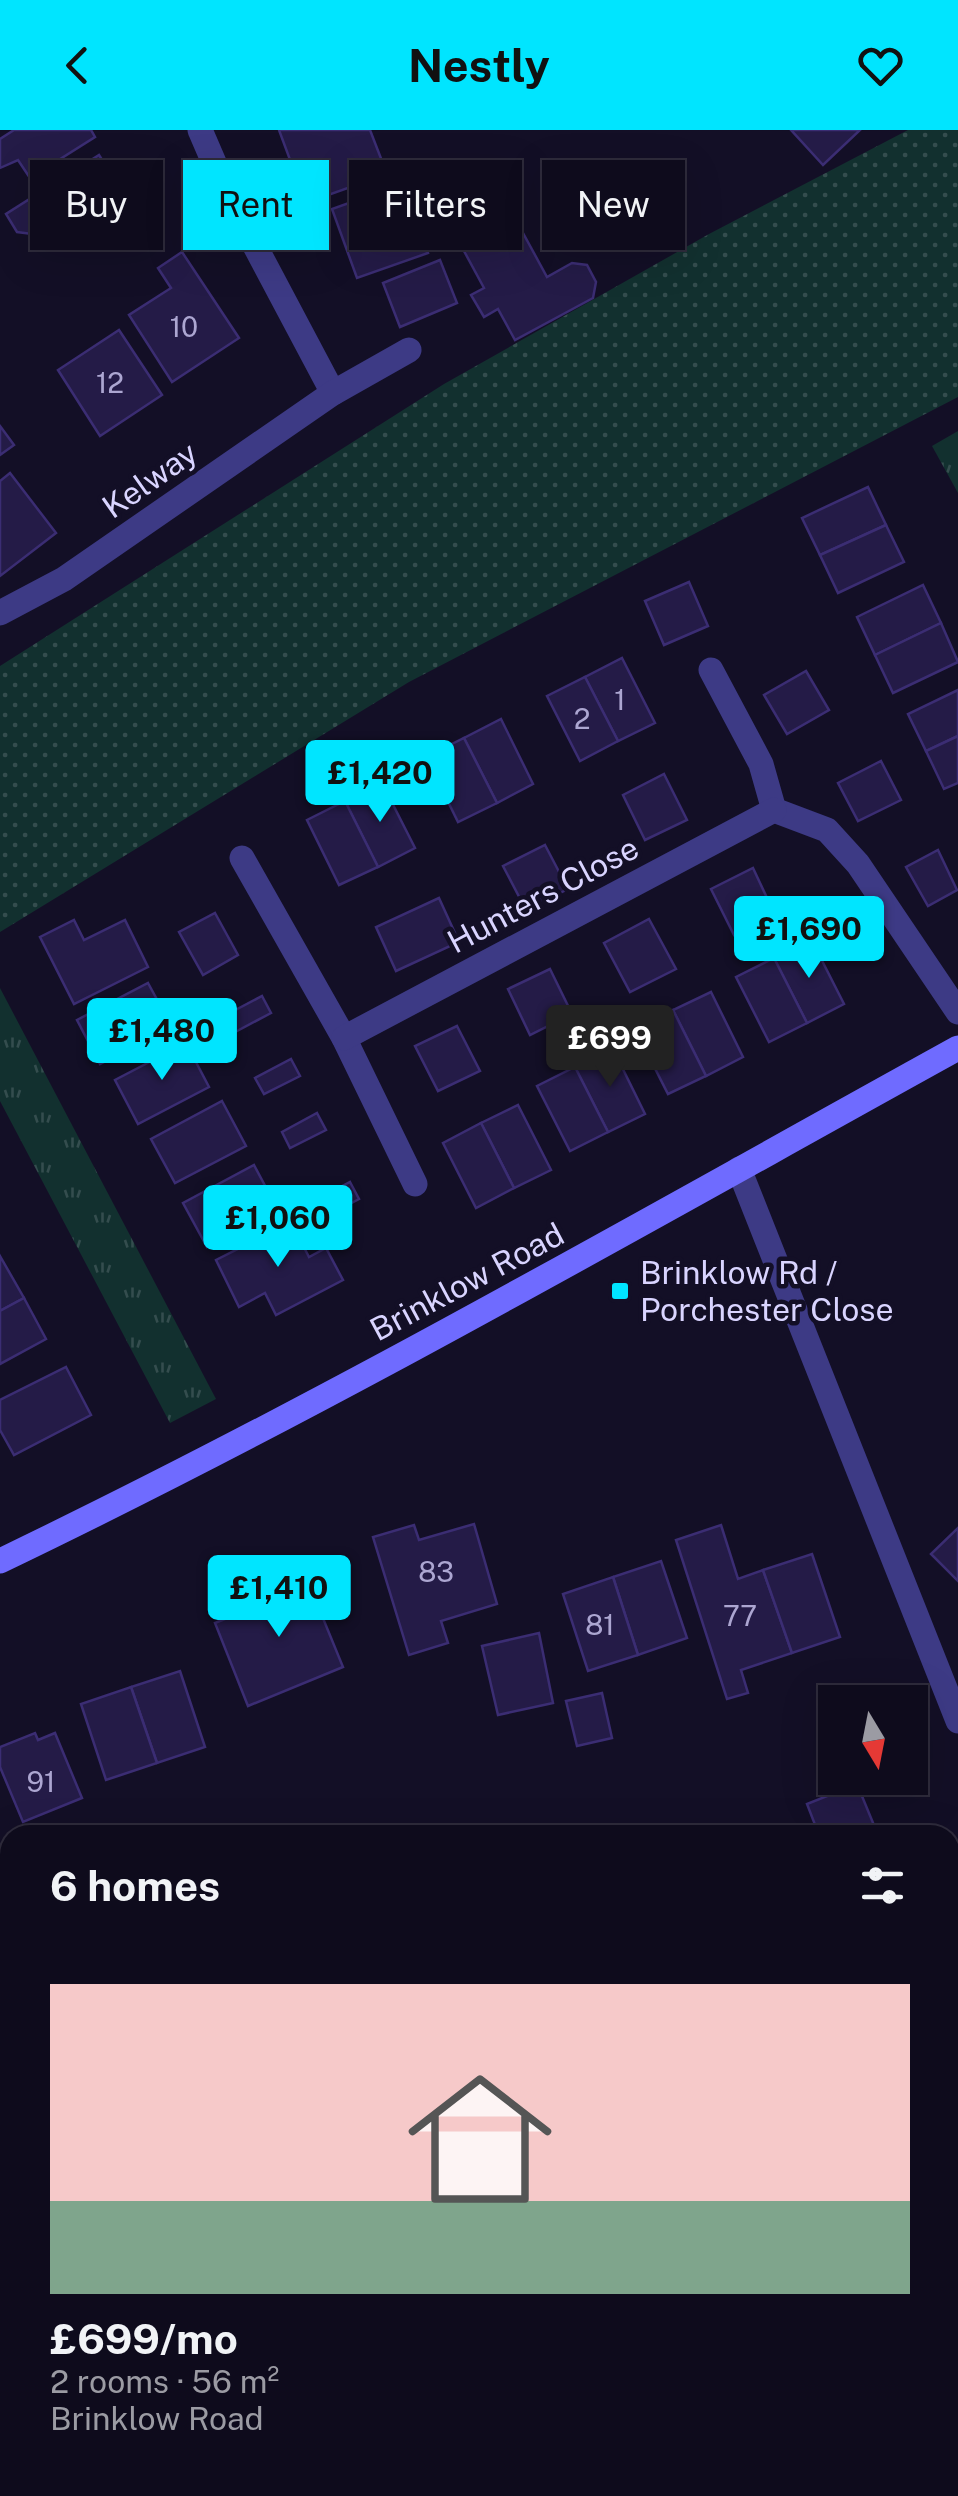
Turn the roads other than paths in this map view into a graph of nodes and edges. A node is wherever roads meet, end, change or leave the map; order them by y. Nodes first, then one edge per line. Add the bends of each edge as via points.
1 (200, 130) edge
2 (409, 350) dead end
3 (333, 393) junction
4 (0, 613) edge
5 (711, 670) dead end
6 (774, 810) junction
7 (242, 858) dead end
8 (958, 1012) edge
9 (344, 1038) junction
10 (958, 1048) edge
11 (739, 1169) junction
12 (415, 1184) dead end
13 (0, 1560) edge
14 (958, 1720) edge

1 - 3 street
2 - 3 street, Kelway
3 - 4 street, Kelway via 64,579
5 - 6 street via 760,764
6 - 8 street via 827,830 858,864
6 - 9 street, Hunters Close
7 - 9 street
9 - 12 street
10 - 11 main road, Brinklow Road
11 - 13 main road, Brinklow Road via 262,1429
11 - 14 street

